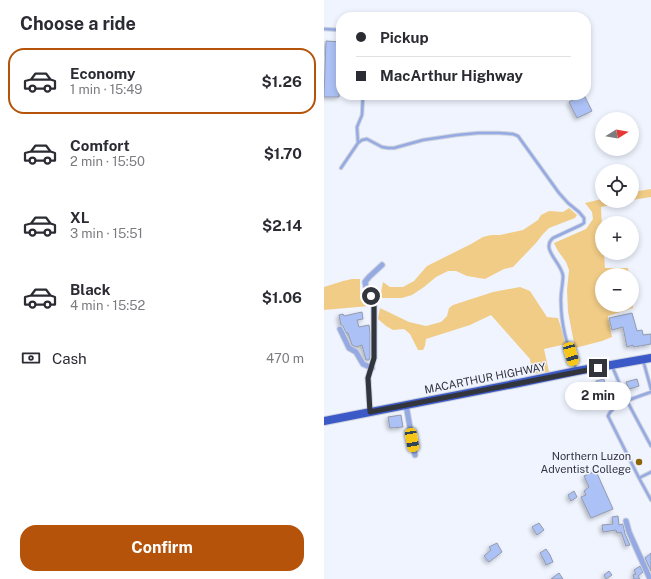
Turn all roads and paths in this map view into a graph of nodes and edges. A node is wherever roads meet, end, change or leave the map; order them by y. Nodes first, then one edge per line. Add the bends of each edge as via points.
1 (324, 29) edge
2 (336, 30) edge
3 (363, 100) edge
4 (358, 143) junction
5 (341, 168) dead end
6 (382, 265) dead end
7 (340, 329) dead end
8 (647, 359) edge
9 (612, 365) junction
10 (372, 368) junction
11 (577, 371) junction
12 (651, 390) edge
13 (627, 401) junction
14 (406, 405) junction
15 (370, 412) junction
16 (324, 421) edge
17 (651, 446) edge
18 (415, 455) dead end
19 (651, 472) edge
20 (639, 478) junction
21 (651, 500) edge
22 (626, 521) dead end
23 (650, 579) edge

1 - 2 lane
3 - 4 lane via 362,115 357,127
4 - 5 lane
4 - 11 lane via 367,139 382,147 394,148 457,135 498,133 518,136 559,193 584,218 582,225 553,238 548,246 562,273 562,315 568,346
6 - 10 street via 365,282 374,303
7 - 10 street via 349,348 356,352 363,364
8 - 9 highway, MACARTHUR HIGHWAY
8 - 12 lane
9 - 11 highway, MACARTHUR HIGHWAY
9 - 13 lane
10 - 15 street via 368,378
11 - 14 highway, MACARTHUR HIGHWAY
12 - 13 lane
13 - 17 lane
13 - 20 lane via 608,416
14 - 15 highway, MACARTHUR HIGHWAY
14 - 18 street
15 - 16 highway, MACARTHUR HIGHWAY
19 - 20 lane
20 - 21 lane
22 - 23 street

